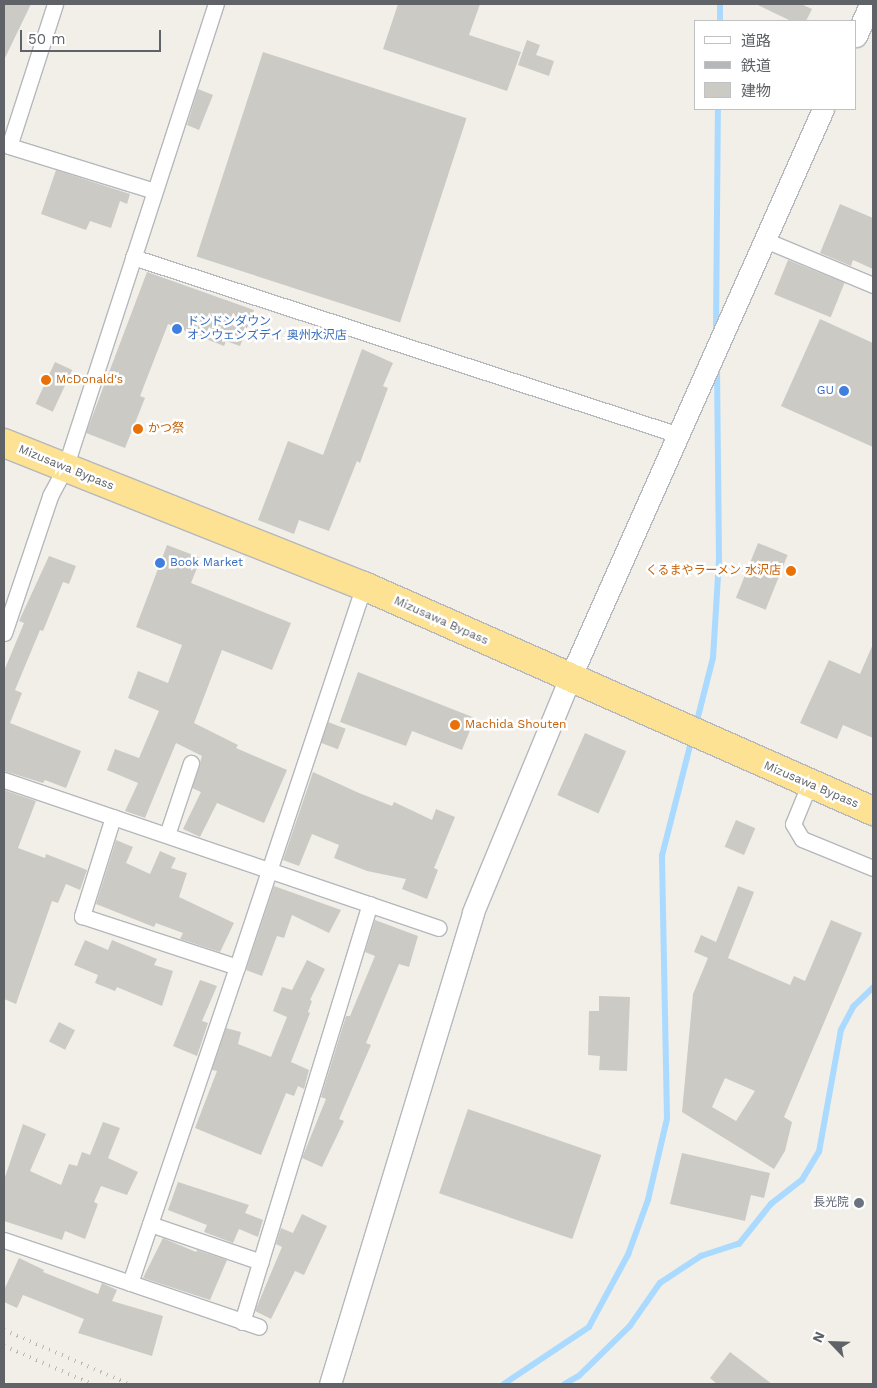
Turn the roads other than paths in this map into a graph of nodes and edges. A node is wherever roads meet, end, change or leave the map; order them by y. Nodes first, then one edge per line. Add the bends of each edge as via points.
1 (55, 4) edge
2 (216, 4) edge
3 (870, 4) edge
4 (857, 34) edge
5 (823, 110) edge
6 (154, 191) junction
7 (765, 240) junction
8 (133, 257) junction
9 (873, 285) edge
10 (679, 435) junction
11 (4, 443) edge
12 (65, 468) junction
13 (364, 586) junction
14 (4, 633) edge
15 (570, 678) junction
16 (191, 763) dead end
17 (4, 780) edge
18 (809, 785) junction
19 (873, 811) edge
20 (113, 817) junction
21 (167, 835) junction
22 (873, 868) edge
23 (267, 869) junction
24 (370, 904) junction
25 (438, 928) dead end
26 (237, 967) junction
27 (150, 1224) junction
28 (4, 1240) edge
29 (261, 1262) junction
30 (130, 1283) junction
31 (242, 1322) junction
32 (260, 1327) dead end
33 (330, 1384) edge

1 - 6 street via 9,146
2 - 6 street
3 - 4 street
5 - 7 street
6 - 8 street
7 - 9 street
7 - 10 street
8 - 10 street
8 - 12 street
10 - 15 street
11 - 12 highway, Mizusawa Bypass
12 - 13 highway, Mizusawa Bypass
12 - 14 street via 50,496
13 - 15 highway, Mizusawa Bypass
13 - 23 street
15 - 18 highway, Mizusawa Bypass
15 - 33 street via 488,875 461,950
16 - 21 street
17 - 20 street
18 - 19 highway, Mizusawa Bypass
18 - 22 street via 793,824 802,839
20 - 21 street
20 - 26 street via 82,916
21 - 23 street
23 - 24 street
23 - 26 street
24 - 25 street
24 - 29 street
26 - 27 street
27 - 29 street
27 - 30 street
28 - 30 street
29 - 31 street
30 - 31 street
31 - 32 street

